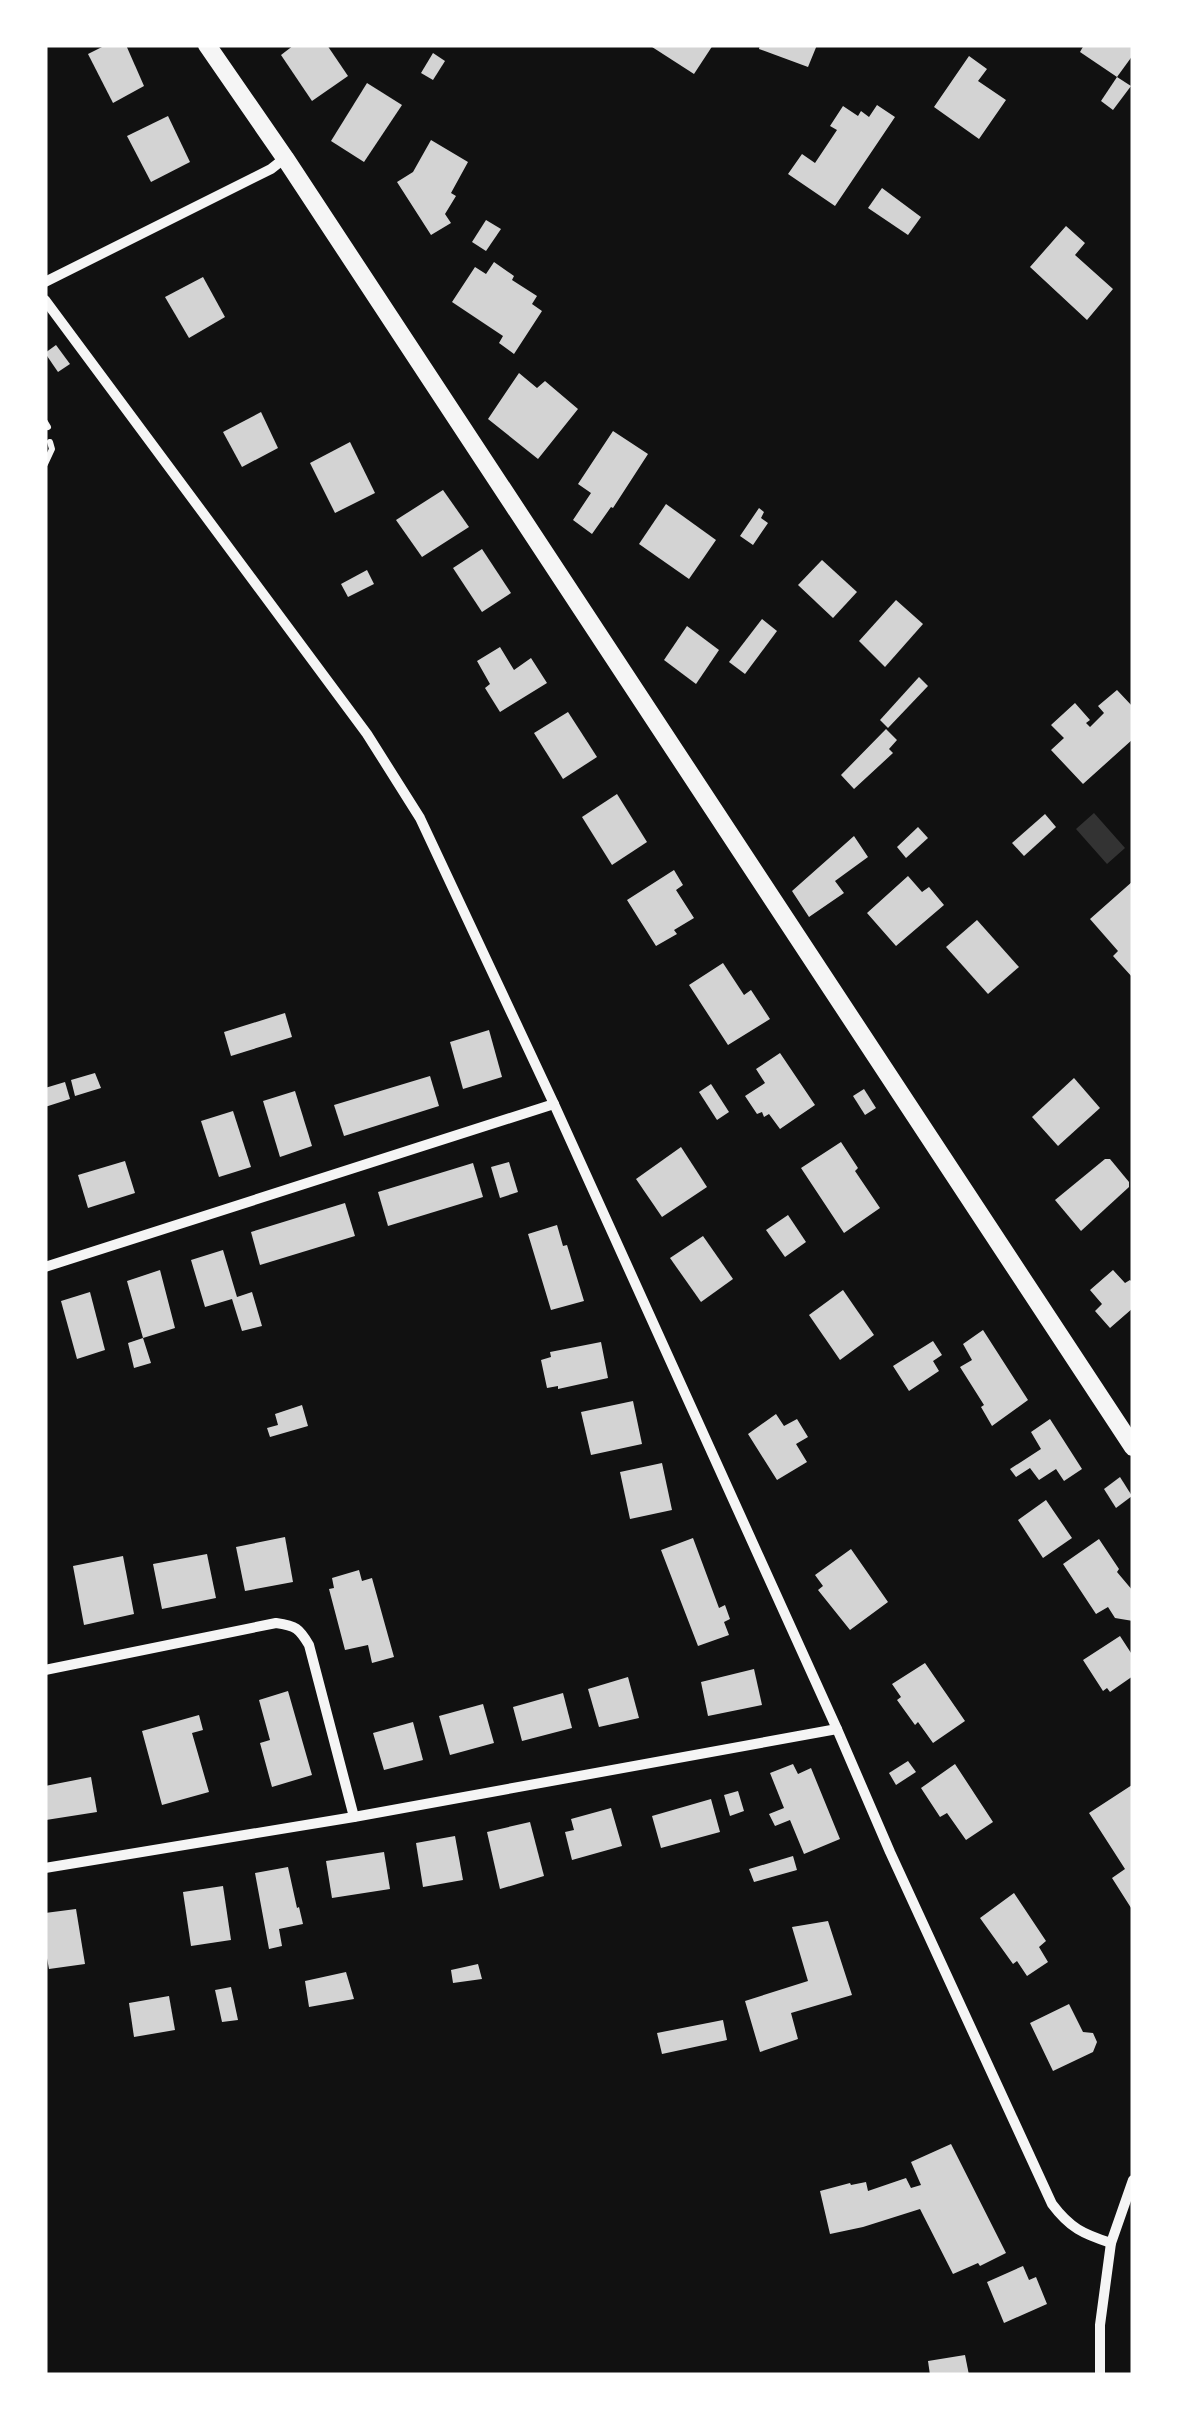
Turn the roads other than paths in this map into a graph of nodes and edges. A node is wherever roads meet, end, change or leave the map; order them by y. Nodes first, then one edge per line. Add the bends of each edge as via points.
1 (207, 45) edge
2 (285, 158) junction
3 (45, 282) edge
4 (45, 300) edge
5 (554, 1104) junction
6 (45, 1267) edge
7 (1133, 1447) edge
8 (45, 1670) edge
9 (838, 1729) junction
10 (354, 1817) junction
11 (45, 1868) edge
12 (1133, 2180) edge
13 (1110, 2243) junction
14 (1100, 2375) edge

1 - 2 street
2 - 3 street
2 - 7 street
4 - 5 street via 366,734 420,818
5 - 6 street
5 - 9 street
8 - 10 street via 276,1623 301,1630
9 - 10 street
9 - 13 street via 1052,2204 1066,2223
10 - 11 street
12 - 13 street
13 - 14 street

